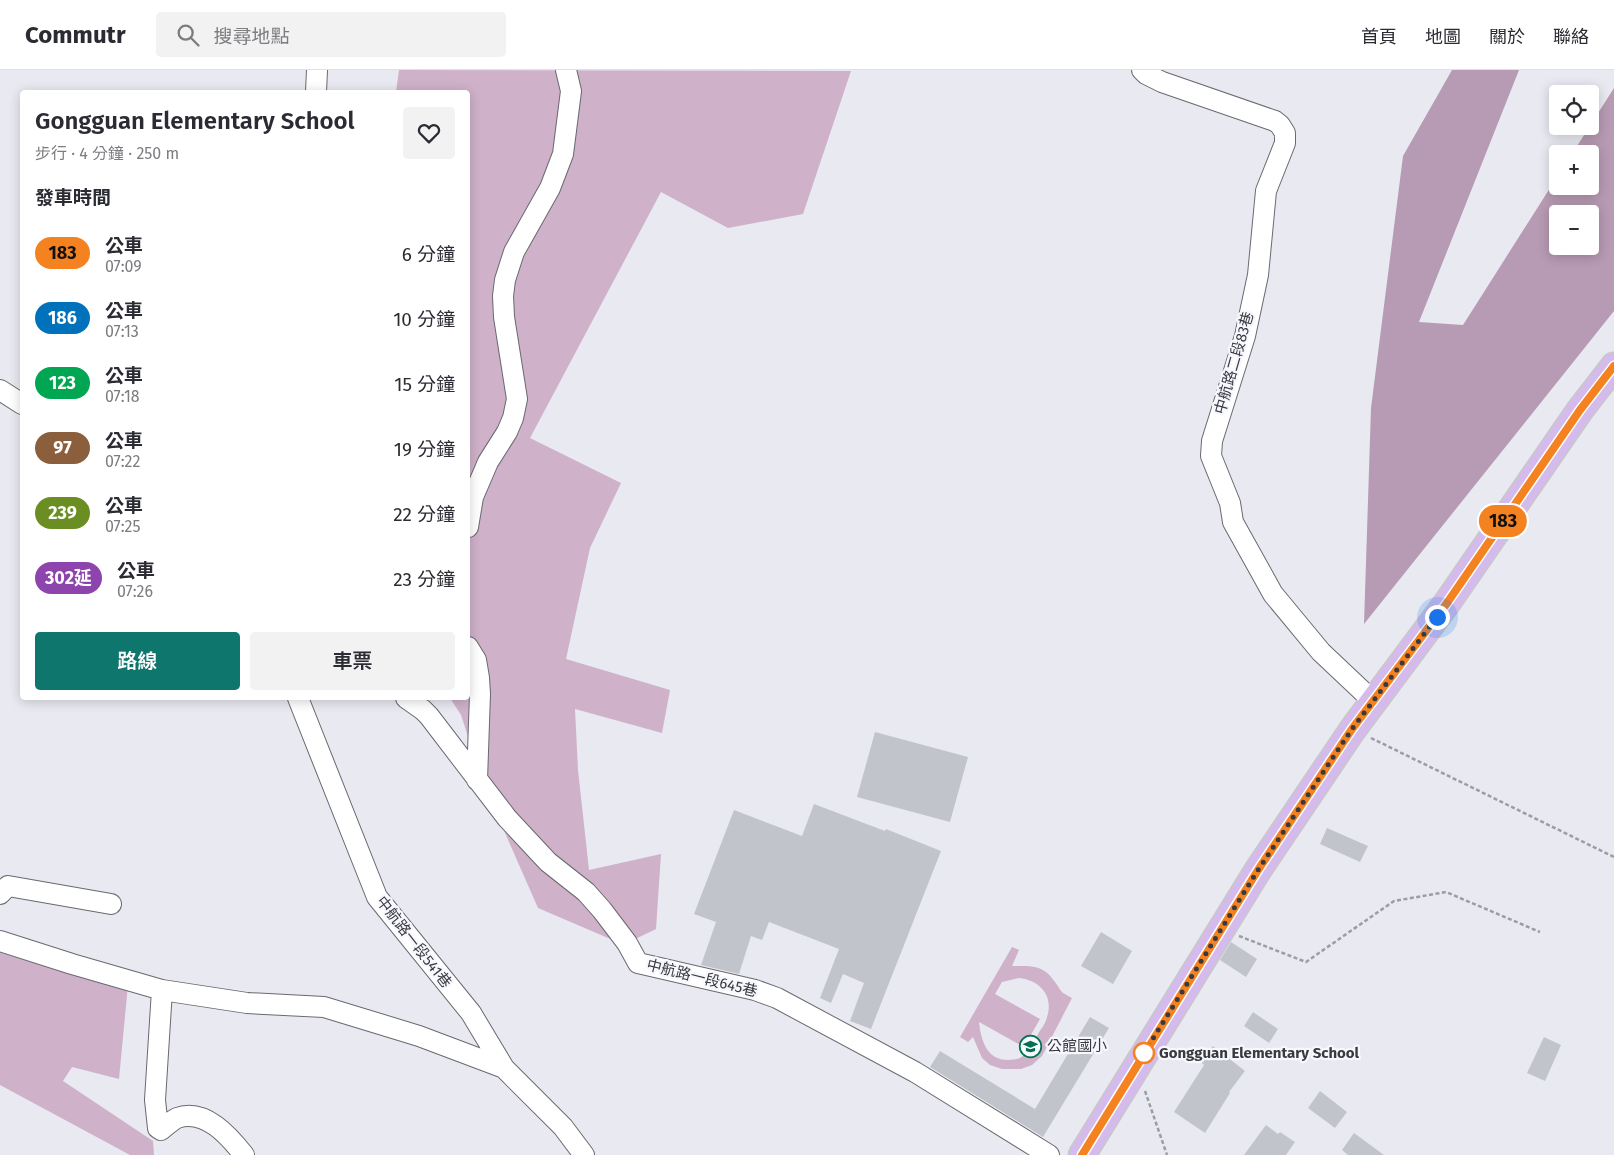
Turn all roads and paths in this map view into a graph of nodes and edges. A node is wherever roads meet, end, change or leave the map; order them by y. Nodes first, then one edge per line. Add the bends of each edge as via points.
1 (317, 70) edge
2 (566, 70) edge
3 (1142, 70) edge
4 (316, 90) edge
5 (1614, 366) edge
6 (0, 390) edge
7 (20, 403) edge
8 (470, 516) edge
9 (470, 650) edge
10 (299, 700) edge
11 (409, 700) edge
12 (1374, 702) junction
13 (1352, 729) junction
14 (477, 780) junction
15 (1614, 857) edge
16 (0, 894) edge
17 (111, 904) dead end
18 (1222, 928) junction
19 (1540, 932) dead end
20 (0, 941) edge
21 (162, 990) junction
22 (1136, 1066) junction
23 (504, 1068) junction
24 (244, 1155) edge
25 (584, 1155) edge
26 (1049, 1155) edge
27 (1082, 1155) edge
28 (1167, 1155) edge

1 - 4 lane
2 - 8 lane via 571,91 563,154 550,188 514,252 504,280 504,317 517,399 513,418 488,462 473,497
3 - 12 lane, 中航路二段83巷 via 1162,82 1275,121 1285,133 1285,142 1266,191 1258,275 1245,336 1212,442 1211,456 1230,504 1233,522 1273,594 1321,652
5 - 12 main road
6 - 7 lane
9 - 14 lane via 480,678
10 - 23 lane, 中航路一段541巷 via 377,897 471,1013
11 - 14 lane, 中航路一段645巷 via 429,716
12 - 13 main road
13 - 15 path
13 - 18 main road
14 - 26 lane, 中航路一段645巷 via 548,862 586,892 602,910 638,963 777,998 915,1072
16 - 17 lane via 8,886
18 - 19 path via 1306,962 1394,900 1446,892
18 - 22 main road
20 - 21 lane
21 - 23 lane via 247,1003 324,1007 419,1036
21 - 24 lane via 155,1100 158,1128 161,1130 176,1119 195,1116 212,1122
22 - 27 main road
22 - 28 path
23 - 25 lane, 中航路一段541巷 via 562,1127

